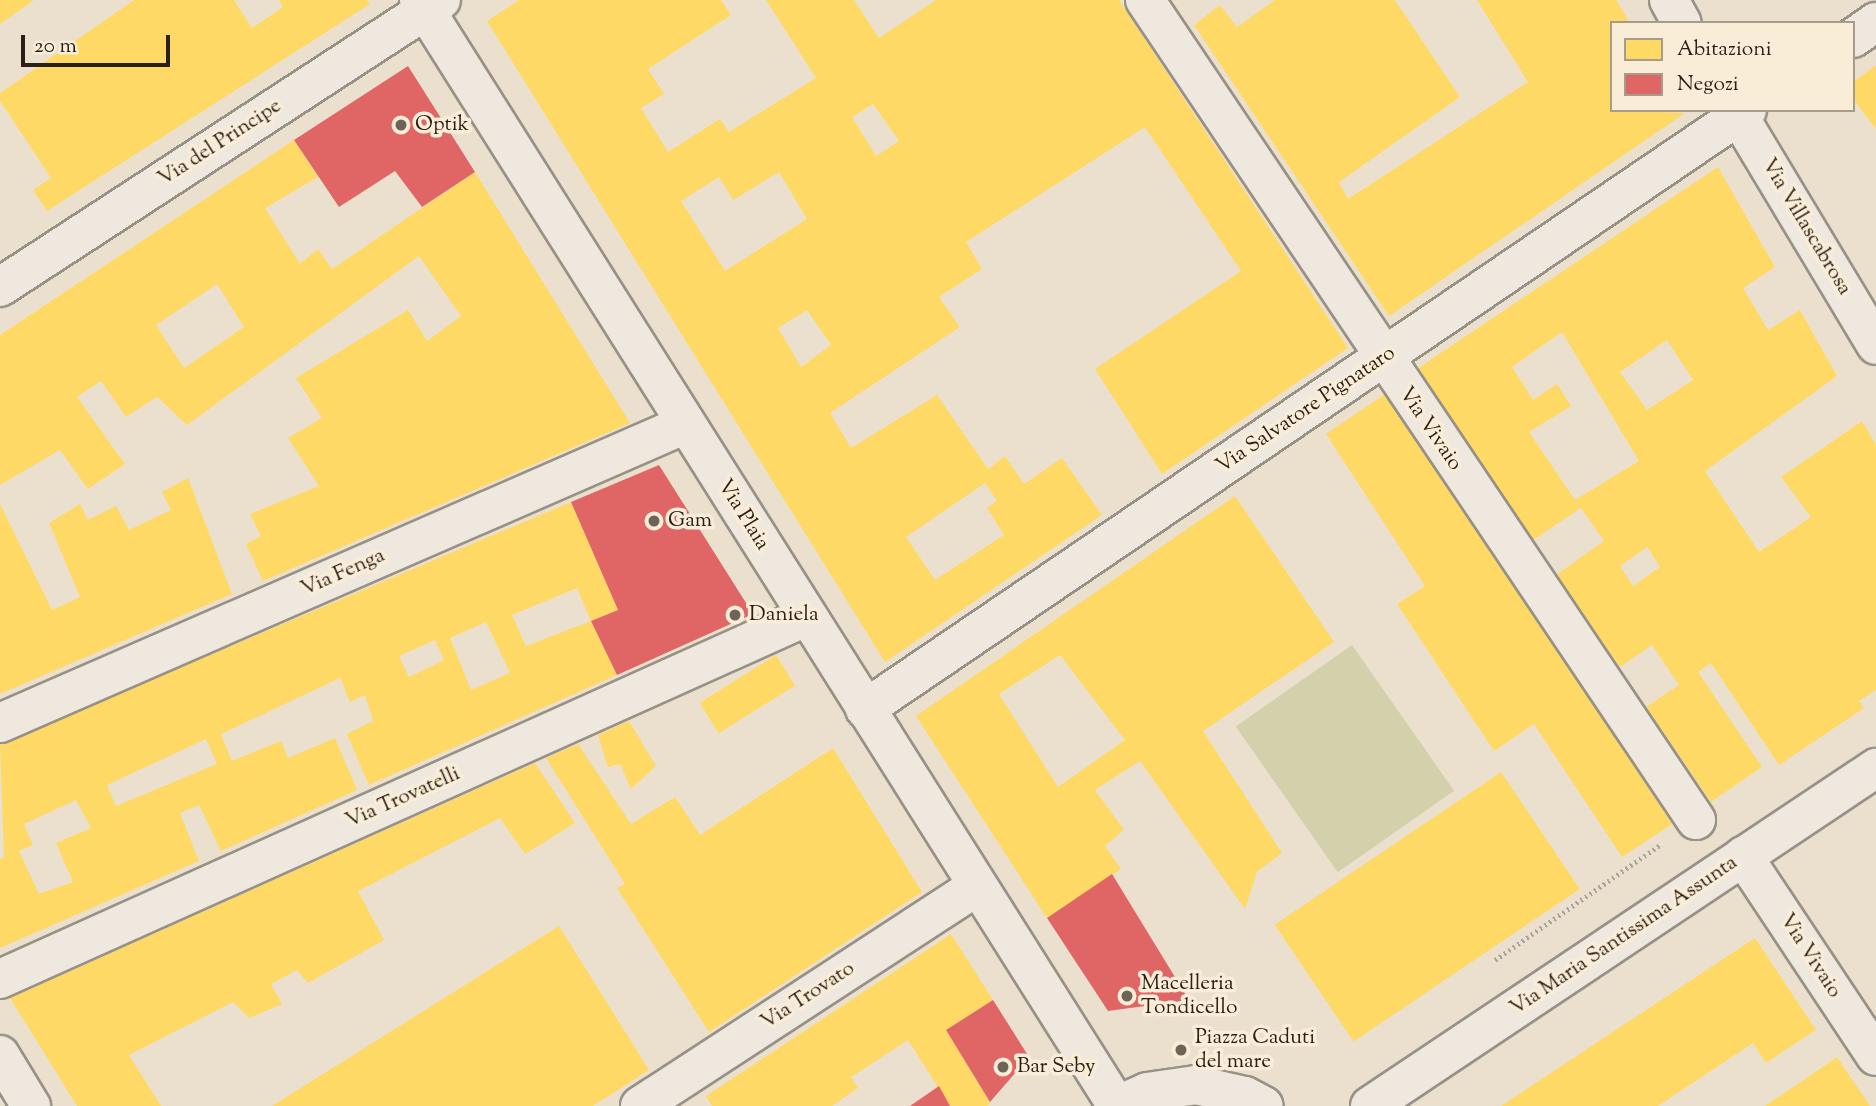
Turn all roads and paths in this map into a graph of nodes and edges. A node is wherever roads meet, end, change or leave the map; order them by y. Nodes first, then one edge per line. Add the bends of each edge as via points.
1 (1146, 0) edge
2 (1668, 0) edge
3 (429, 3) edge
4 (1681, 21) edge
5 (1876, 22) edge
6 (1855, 37) edge
7 (1740, 112) edge
8 (0, 287) edge
9 (1876, 345) edge
10 (1382, 358) junction
11 (686, 424) junction
12 (806, 617) junction
13 (865, 709) junction
14 (0, 723) edge
15 (1876, 768) edge
16 (1696, 820) joint
17 (1743, 856) junction
18 (976, 887) junction
19 (1494, 960) dead end
20 (0, 979) edge
21 (0, 1055) edge
22 (1876, 1056) edge
23 (685, 1094) edge
24 (1371, 1105) edge
25 (32, 1106) edge
26 (640, 1106) edge
27 (1117, 1106) edge
28 (1264, 1106) edge

1 - 10 street, Via Vivaio
2 - 4 street
3 - 8 street, Via del Principe
3 - 11 street, Via Plaia
5 - 6 street
7 - 9 street, Via Villascabrosa
7 - 10 street, Via Salvatore Pignataro
10 - 13 street, Via Salvatore Pignataro
10 - 16 street, Via Vivaio
11 - 12 street, Via Plaia
11 - 14 street, Via Fenga
12 - 13 street, Via Plaia
12 - 20 street, Via Trovatelli
13 - 18 street, Via Plaia
15 - 17 street, Via Maria Santissima Assunta
16 - 19 path
17 - 22 street, Via Vivaio
17 - 24 street, Via Maria Santissima Assunta
18 - 23 street, Via Trovato
18 - 27 street, Via Plaia
21 - 25 street
23 - 26 street, Via Trovato
27 - 28 street via 1147,1092 1196,1085 1237,1093

